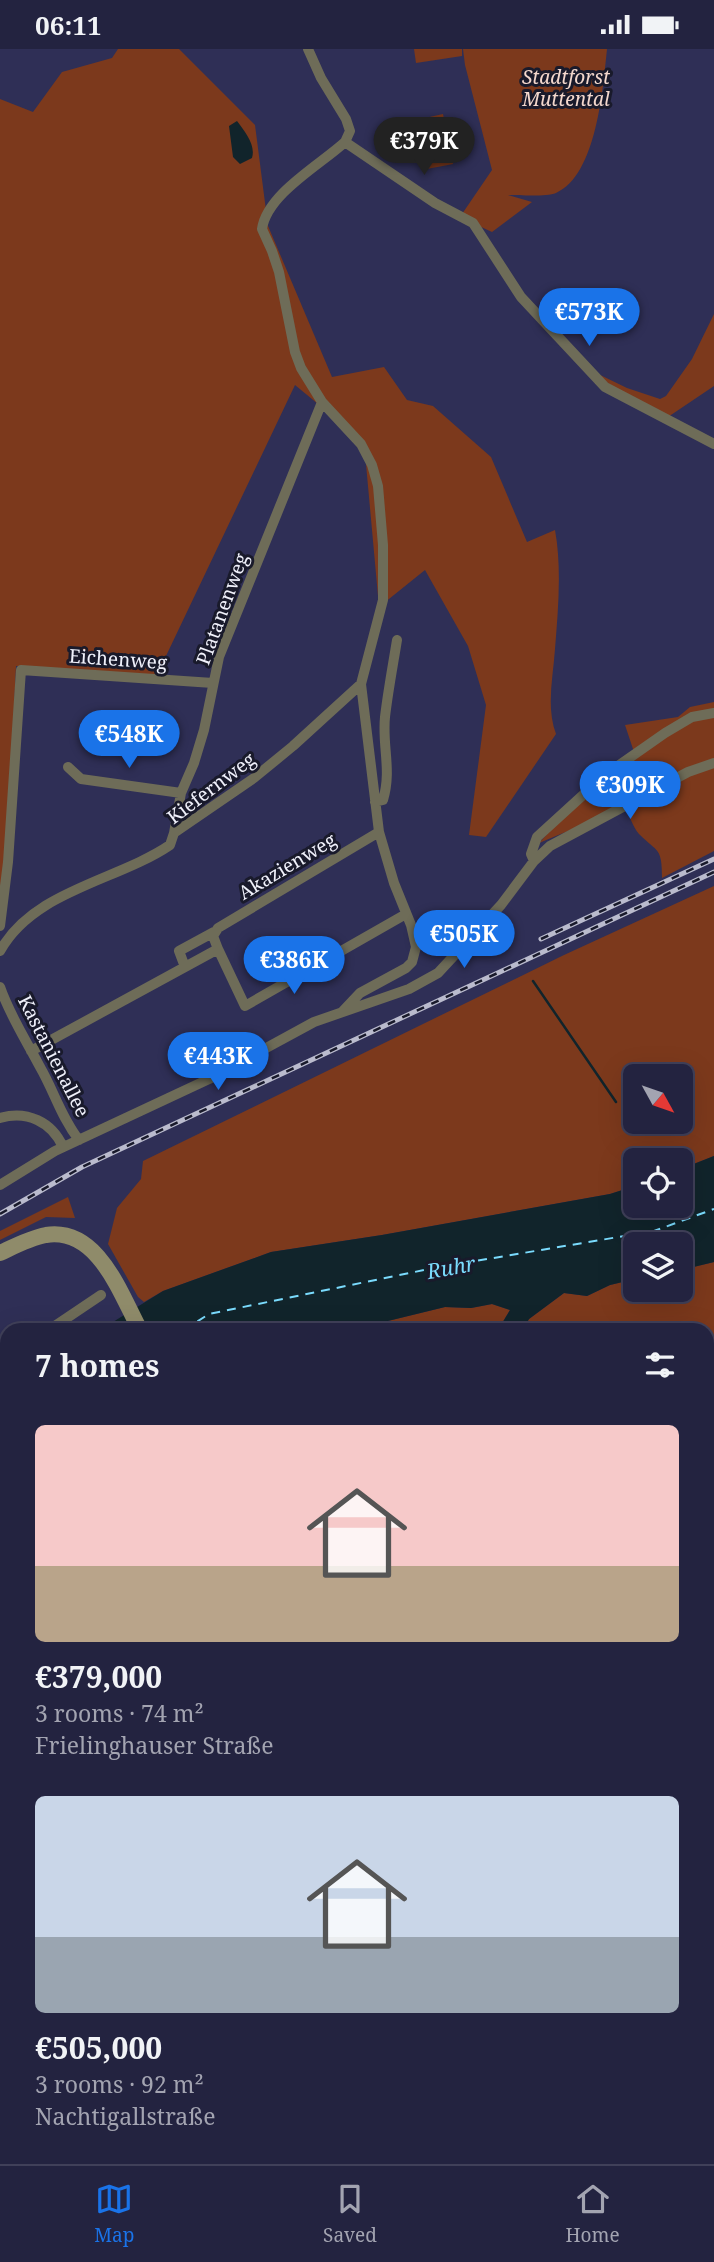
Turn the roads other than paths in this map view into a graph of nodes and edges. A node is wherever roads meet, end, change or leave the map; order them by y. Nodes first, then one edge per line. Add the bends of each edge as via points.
1 (308, 49) edge
2 (345, 142) junction
3 (322, 402) junction
4 (714, 444) edge
5 (397, 640) dead end
6 (214, 683) junction
7 (361, 684) junction
8 (714, 713) edge
9 (714, 763) edge
10 (68, 767) dead end
11 (181, 793) junction
12 (375, 802) junction
13 (379, 832) junction
14 (174, 833) junction
15 (534, 862) junction
16 (406, 914) junction
17 (0, 926) edge
18 (214, 932) junction
19 (1, 947) edge
20 (218, 949) junction
21 (184, 968) junction
22 (0, 987) edge
23 (343, 1011) junction
24 (31, 1051) junction
25 (0, 1118) edge
26 (79, 1140) junction
27 (63, 1147) junction
28 (0, 1185) edge
29 (0, 1253) edge
30 (101, 1294) dead end
31 (59, 1323) edge
32 (136, 1323) edge

1 - 2 street via 346,119 350,131
2 - 3 street via 283,193 270,207 262,229 279,272 295,352
2 - 4 street via 473,223 522,297 606,387
3 - 6 street, Platanenweg via 219,657
3 - 7 street via 360,444 378,486 383,600
5 - 12 street via 385,715 387,786 383,800
6 - 11 street, Platanenweg via 194,763
6 - 17 street, Eichenweg via 21,670
7 - 12 street
7 - 14 street, Kiefernweg via 254,778
8 - 15 street via 674,727 605,775 537,837 531,854
9 - 15 street via 688,772 550,846
10 - 11 street via 81,779
11 - 14 street, Platanenweg
12 - 13 street
13 - 16 street
13 - 18 street, Akazienweg
14 - 19 street, Kiefernweg via 170,845 160,852 46,906
15 - 23 street via 438,973 409,989
16 - 20 street via 245,1006
16 - 23 street via 416,947 412,962 360,993
18 - 20 street
18 - 21 street, Akazienweg via 179,951
20 - 21 street
21 - 24 street
22 - 24 street, Kastanienallee
23 - 26 street
24 - 26 street, Kastanienallee
25 - 27 street via 34,1118 53,1130
26 - 27 street
27 - 28 street
29 - 32 main road via 34,1238 54,1234 75,1238 94,1251
30 - 31 street

